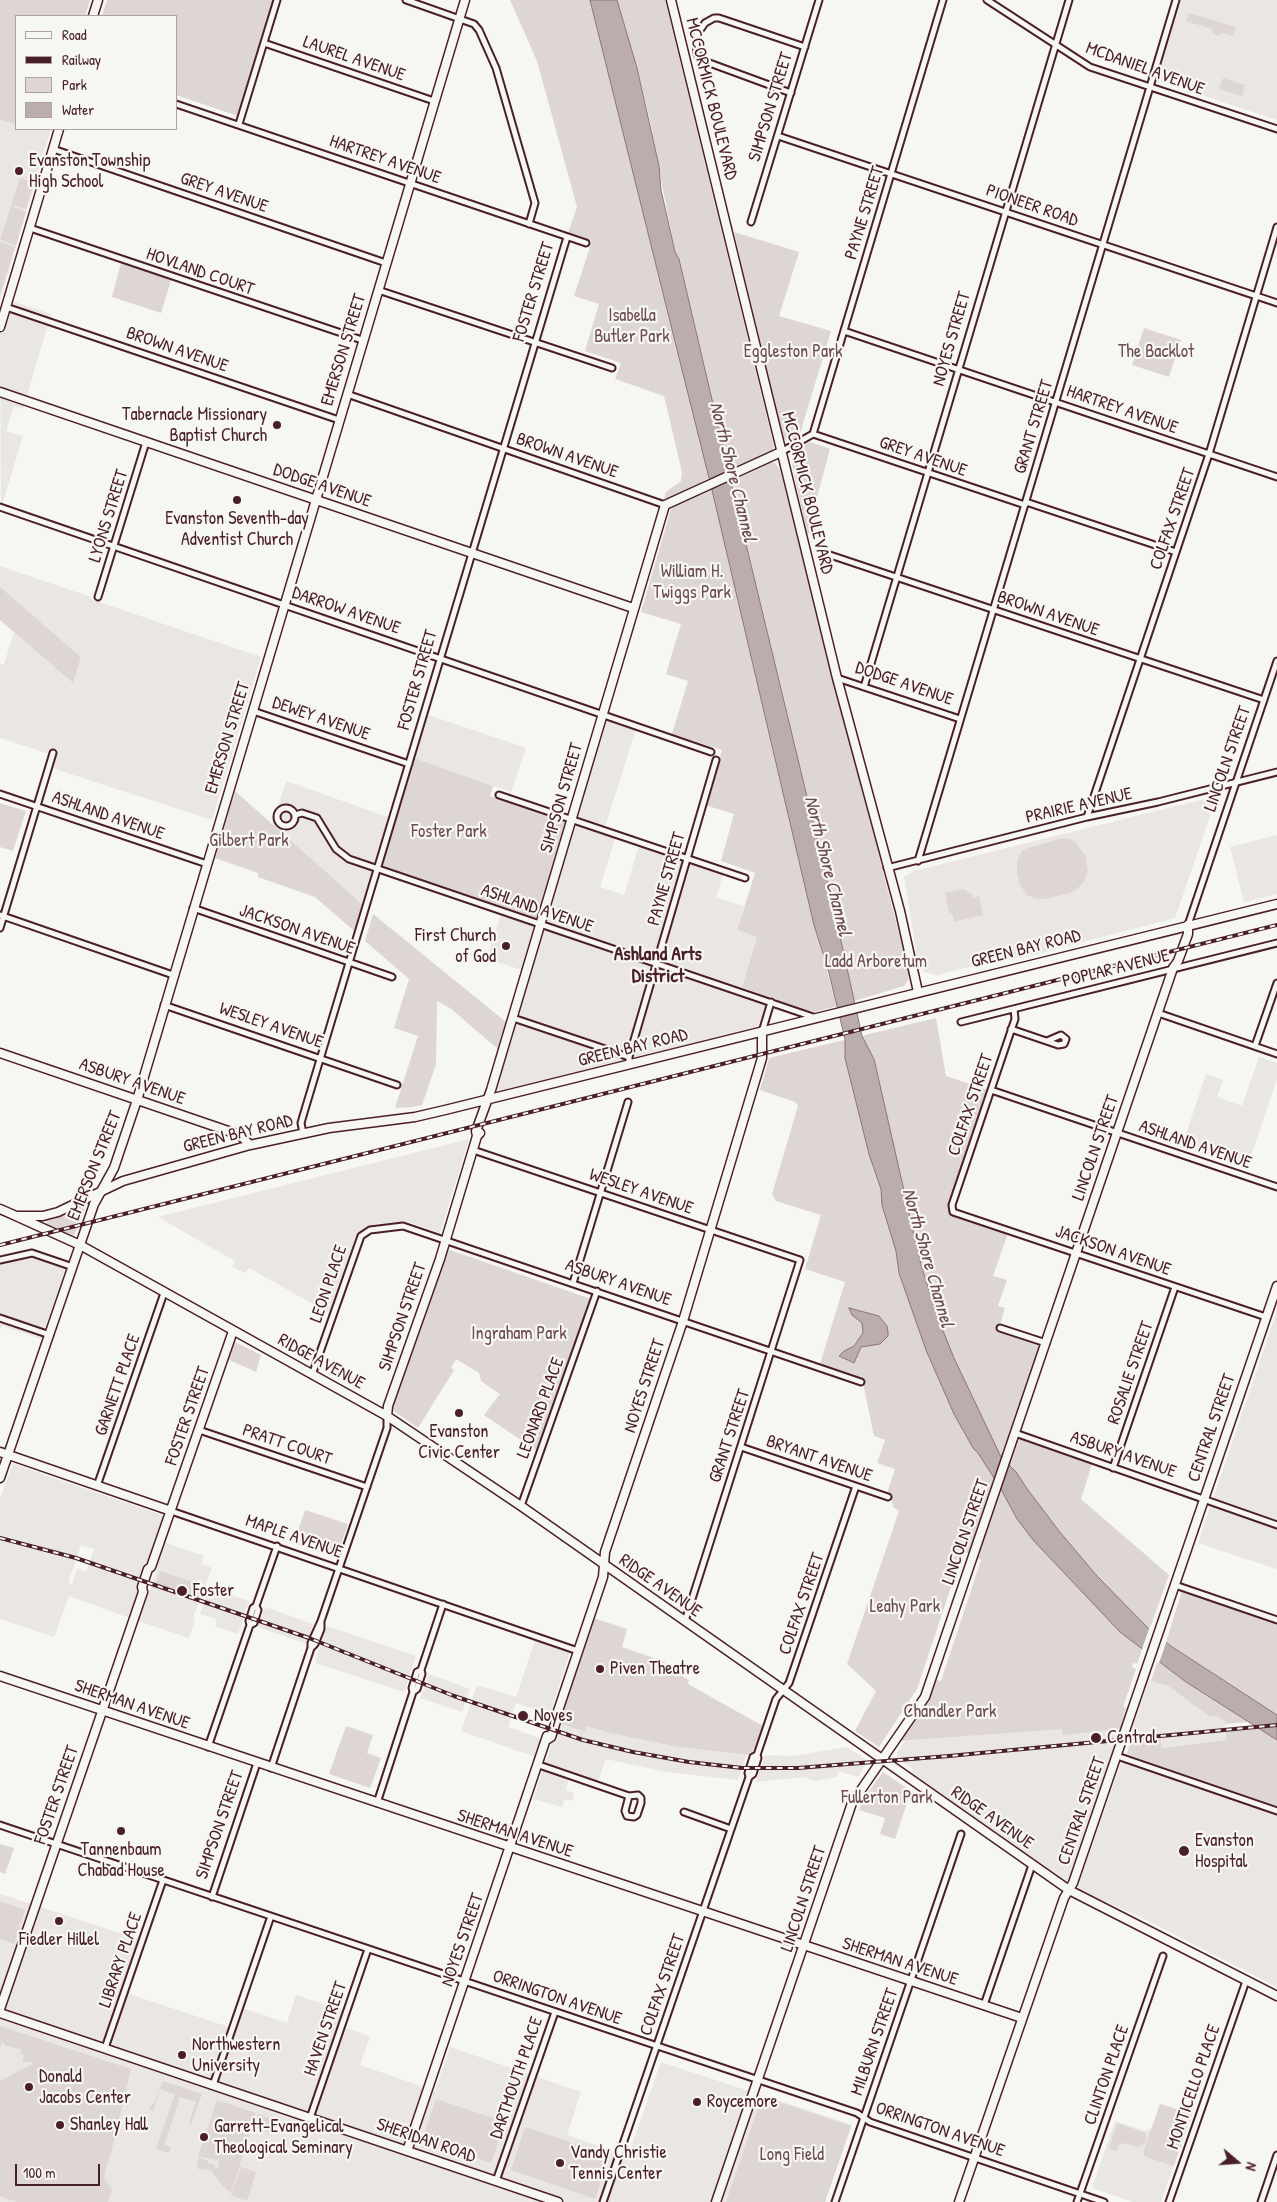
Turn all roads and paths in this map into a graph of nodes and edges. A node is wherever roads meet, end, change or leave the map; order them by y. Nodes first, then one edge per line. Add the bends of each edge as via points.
1 (98, 0) edge
2 (277, 0) edge
3 (406, 0) edge
4 (465, 0) edge
5 (671, 0) edge
6 (819, 0) edge
7 (943, 0) edge
8 (988, 0) edge
9 (1069, 0) edge
10 (1176, 0) edge
11 (93, 15) edge
12 (459, 18) junction
13 (264, 43) junction
14 (1056, 44) junction
15 (805, 47) junction
16 (1150, 87) junction
17 (791, 93) junction
18 (434, 101) junction
19 (178, 105) edge
20 (239, 124) junction
21 (1277, 129) edge
22 (59, 130) edge
23 (778, 136) junction
24 (53, 149) junction
25 (892, 174) junction
26 (410, 183) junction
27 (1005, 211) junction
28 (751, 222) dead end
29 (529, 224) junction
30 (1277, 227) edge
31 (30, 228) junction
32 (567, 237) junction
33 (586, 243) dead end
34 (1104, 244) junction
35 (386, 263) junction
36 (378, 290) junction
37 (1256, 296) junction
38 (1277, 303) edge
39 (6, 307) junction
40 (0, 327) edge
41 (844, 331) junction
42 (362, 340) junction
43 (535, 342) junction
44 (612, 368) dead end
45 (958, 370) junction
46 (0, 392) edge
47 (347, 394) junction
48 (1056, 402) junction
49 (339, 420) junction
50 (813, 434) junction
51 (146, 442) junction
52 (504, 448) junction
53 (781, 452) junction
54 (1209, 454) junction
55 (928, 473) junction
56 (1277, 477) edge
57 (315, 499) junction
58 (1026, 504) junction
59 (665, 505) junction
60 (0, 507) edge
61 (114, 547) junction
62 (1176, 552) junction
63 (472, 553) junction
64 (824, 553) dead end
65 (897, 577) junction
66 (98, 598) dead end
67 (284, 604) junction
68 (634, 608) junction
69 (994, 610) junction
70 (440, 658) junction
71 (1140, 659) junction
72 (1277, 661) edge
73 (837, 678) junction
74 (864, 687) junction
75 (1264, 700) junction
76 (253, 711) junction
77 (602, 714) junction
78 (960, 719) junction
79 (712, 752) dead end
80 (53, 753) dead end
81 (716, 760) dead end
82 (409, 764) junction
83 (1277, 772) edge
84 (1235, 782) junction
85 (0, 794) edge
86 (499, 795) dead end
87 (36, 806) junction
88 (295, 814) dead end
89 (1087, 817) junction
90 (572, 820) junction
91 (687, 859) junction
92 (918, 861) junction
93 (207, 864) junction
94 (887, 868) junction
95 (378, 870) junction
96 (745, 878) dead end
97 (1277, 904) edge
98 (193, 908) junction
99 (2, 916) edge
100 (541, 924) junction
101 (1188, 925) junction
102 (0, 928) edge
103 (1277, 943) edge
104 (350, 962) junction
105 (656, 964) junction
106 (1173, 968) junction
107 (173, 975) junction
108 (392, 977) dead end
109 (1277, 983) edge
110 (918, 992) junction
111 (771, 1002) junction
112 (164, 1004) junction
113 (1014, 1009) junction
114 (1158, 1013) junction
115 (512, 1018) junction
116 (816, 1018) junction
117 (961, 1022) dead end
118 (1011, 1029) junction
119 (762, 1032) junction
120 (1047, 1041) dead end
121 (1255, 1046) junction
122 (0, 1053) edge
123 (1277, 1054) edge
124 (321, 1058) junction
125 (629, 1060) junction
126 (397, 1085) dead end
127 (991, 1090) junction
128 (137, 1100) junction
129 (488, 1100) junction
130 (628, 1102) dead end
131 (303, 1133) junction
132 (1117, 1133) junction
133 (250, 1145) junction
134 (473, 1150) junction
135 (1277, 1187) edge
136 (100, 1192) junction
137 (600, 1193) junction
138 (0, 1209) edge
139 (952, 1210) joint
140 (16, 1216) junction
141 (710, 1230) junction
142 (364, 1233) joint
143 (446, 1240) junction
144 (80, 1245) junction
145 (1076, 1253) junction
146 (0, 1260) edge
147 (800, 1260) joint
148 (73, 1267) junction
149 (573, 1283) junction
150 (1277, 1286) edge
151 (1175, 1287) junction
152 (597, 1291) junction
153 (164, 1293) junction
154 (1266, 1317) junction
155 (0, 1318) edge
156 (683, 1321) junction
157 (1000, 1328) dead end
158 (232, 1331) junction
159 (50, 1335) junction
160 (1046, 1343) junction
161 (772, 1351) junction
162 (312, 1375) junction
163 (860, 1382) dead end
164 (387, 1416) junction
165 (199, 1430) junction
166 (1015, 1433) junction
167 (741, 1447) junction
168 (4, 1453) edge
169 (1113, 1468) junction
170 (0, 1478) edge
171 (97, 1486) junction
172 (856, 1486) junction
173 (367, 1487) junction
174 (888, 1497) dead end
175 (1204, 1499) junction
176 (521, 1506) junction
177 (171, 1511) junction
178 (1277, 1525) edge
179 (277, 1546) junction
180 (604, 1565) junction
181 (339, 1568) junction
182 (1175, 1585) junction
183 (443, 1604) junction
184 (1277, 1620) edge
185 (685, 1621) junction
186 (578, 1651) junction
187 (0, 1676) edge
188 (782, 1691) junction
189 (102, 1711) junction
190 (208, 1747) junction
191 (1116, 1756) junction
192 (881, 1760) junction
193 (257, 1763) junction
194 (539, 1765) junction
195 (271, 1768) junction
196 (629, 1796) junction
197 (376, 1803) junction
198 (1277, 1811) edge
199 (684, 1812) dead end
200 (0, 1825) edge
201 (731, 1829) junction
202 (960, 1834) dead end
203 (56, 1844) junction
204 (510, 1848) junction
205 (1032, 1865) junction
206 (163, 1880) junction
207 (1069, 1890) junction
208 (212, 1897) junction
209 (702, 1912) junction
210 (271, 1916) junction
211 (804, 1946) junction
212 (368, 1949) junction
213 (1163, 1956) dead end
214 (910, 1981) junction
215 (1246, 1981) junction
216 (465, 1982) junction
217 (1277, 1996) edge
218 (984, 2005) junction
219 (0, 2011) edge
220 (554, 2012) junction
221 (1022, 2018) junction
222 (656, 2046) junction
223 (105, 2048) junction
224 (757, 2080) junction
225 (213, 2085) junction
226 (310, 2118) junction
227 (864, 2118) junction
228 (406, 2151) junction
229 (1277, 2155) edge
230 (974, 2157) junction
231 (496, 2181) junction
232 (1080, 2194) junction
233 (558, 2202) edge
234 (603, 2202) edge
235 (716, 2202) edge
236 (835, 2202) edge
237 (958, 2202) edge
238 (1077, 2202) edge
239 (1104, 2202) edge
240 (1169, 2202) edge
241 (1261, 2202) edge

1 - 11 street
2 - 13 street
3 - 12 street, FOSTER STREET
4 - 12 street, EMERSON STREET
5 - 53 street, MCCORMICK BOULEVARD
6 - 15 street, SIMPSON STREET
7 - 25 street, PAYNE STREET
8 - 14 street, MCDANIEL AVENUE
9 - 14 street, NOYES STREET
10 - 16 street, GRANT STREET
12 - 18 street, EMERSON STREET
12 - 29 street, FOSTER STREET via 477,26 496,68 535,203
13 - 18 street, LAUREL AVENUE
13 - 20 street
14 - 16 street, MCDANIEL AVENUE via 1090,67
14 - 27 street, NOYES STREET
15 - 17 street, SIMPSON STREET
15 - 17 street via 720,18 706,23 696,36 697,54 704,61
16 - 21 street, MCDANIEL AVENUE
16 - 34 street, GRANT STREET
17 - 23 street, SIMPSON STREET
18 - 26 street, EMERSON STREET
19 - 20 street, HARTREY AVENUE
20 - 26 street, HARTREY AVENUE
22 - 24 street
23 - 25 street, PIONEER ROAD
23 - 28 street, SIMPSON STREET
24 - 31 street
24 - 35 street, GREY AVENUE
25 - 27 street, PIONEER ROAD
25 - 41 street, PAYNE STREET
26 - 29 street, HARTREY AVENUE
26 - 35 street, EMERSON STREET
27 - 34 street, PIONEER ROAD
27 - 45 street, NOYES STREET
29 - 32 street, HARTREY AVENUE
30 - 37 street, COLFAX STREET
31 - 39 street
31 - 42 street, HOVLAND COURT
32 - 33 street, HARTREY AVENUE
32 - 43 street, FOSTER STREET
34 - 37 street, PIONEER ROAD
34 - 48 street, GRANT STREET
35 - 36 street, EMERSON STREET
36 - 42 street, EMERSON STREET
36 - 43 street
37 - 38 street, PIONEER ROAD
37 - 54 street, COLFAX STREET
39 - 40 street
39 - 49 street, BROWN AVENUE
41 - 45 street, HARTREY AVENUE
41 - 50 street, PAYNE STREET
42 - 47 street, EMERSON STREET
43 - 44 street
43 - 52 street, FOSTER STREET
45 - 48 street, HARTREY AVENUE
45 - 55 street, NOYES STREET
46 - 51 street, DODGE AVENUE
47 - 49 street, EMERSON STREET
47 - 52 street, BROWN AVENUE
48 - 54 street, HARTREY AVENUE
48 - 58 street, GRANT STREET
49 - 57 street, EMERSON STREET
50 - 53 street
50 - 55 street, GREY AVENUE
51 - 57 street, DODGE AVENUE
51 - 61 street, LYONS STREET
52 - 59 street, BROWN AVENUE
52 - 63 street, FOSTER STREET
53 - 59 street
53 - 73 street, MCCORMICK BOULEVARD
54 - 56 street, HARTREY AVENUE
54 - 62 street, COLFAX STREET
55 - 58 street, GREY AVENUE
55 - 65 street, NOYES STREET
57 - 63 street, DODGE AVENUE
57 - 67 street, EMERSON STREET
58 - 62 street, GREY AVENUE
58 - 69 street, GRANT STREET
59 - 68 street, SIMPSON STREET
60 - 61 street, DARROW AVENUE
61 - 66 street, LYONS STREET
61 - 67 street, DARROW AVENUE
62 - 71 street, COLFAX STREET
63 - 68 street, DODGE AVENUE
63 - 70 street, FOSTER STREET
64 - 65 street, BROWN AVENUE
65 - 69 street, BROWN AVENUE
65 - 74 street, NOYES STREET
67 - 70 street, DARROW AVENUE
67 - 76 street, EMERSON STREET
68 - 77 street, SIMPSON STREET
69 - 71 street, BROWN AVENUE
69 - 78 street, GRANT STREET
70 - 77 street, DARROW AVENUE
70 - 82 street, FOSTER STREET
71 - 75 street, BROWN AVENUE
71 - 89 street, COLFAX STREET
72 - 75 street, LINCOLN STREET
73 - 74 street, DODGE AVENUE
73 - 94 street, MCCORMICK BOULEVARD
74 - 78 street, DODGE AVENUE
75 - 84 street, LINCOLN STREET
76 - 82 street, DEWEY AVENUE
76 - 93 street, EMERSON STREET
77 - 79 street, DARROW AVENUE
77 - 90 street, SIMPSON STREET
78 - 92 street, GRANT STREET
80 - 87 street
81 - 91 street, PAYNE STREET
82 - 95 street, FOSTER STREET
83 - 84 street, PRAIRIE AVENUE
84 - 89 street, PRAIRIE AVENUE
84 - 101 street, LINCOLN STREET
85 - 87 street, ASHLAND AVENUE
86 - 90 street
87 - 93 street, ASHLAND AVENUE
87 - 99 street
88 - 95 street, ASHLAND AVENUE via 316,818 343,855
89 - 92 street, PRAIRIE AVENUE
90 - 91 street
90 - 100 street, SIMPSON STREET
91 - 96 street
91 - 105 street, PAYNE STREET
92 - 94 street, PRAIRIE AVENUE
93 - 98 street, EMERSON STREET
94 - 110 street, MCCORMICK BOULEVARD
95 - 100 street, ASHLAND AVENUE
95 - 104 street, FOSTER STREET
97 - 101 street, GREEN BAY ROAD
98 - 104 street, JACKSON AVENUE
98 - 107 street, EMERSON STREET
99 - 102 street
99 - 107 street
100 - 105 street, ASHLAND AVENUE
100 - 115 street, SIMPSON STREET
101 - 106 street, LINCOLN STREET via 1188,934
101 - 110 street, GREEN BAY ROAD
103 - 106 street, POPLAR AVENUE
104 - 108 street, JACKSON AVENUE
104 - 124 street, FOSTER STREET
105 - 111 street, ASHLAND AVENUE
105 - 125 street, PAYNE STREET
106 - 113 street, POPLAR AVENUE
106 - 114 street, LINCOLN STREET
107 - 112 street, EMERSON STREET
109 - 121 street
110 - 116 street, GREEN BAY ROAD
111 - 116 street, ASHLAND AVENUE
111 - 119 street, NOYES STREET
112 - 124 street, WESLEY AVENUE
112 - 128 street, EMERSON STREET
113 - 117 street, POPLAR AVENUE
113 - 118 street, COLFAX STREET
114 - 121 street
114 - 132 street, LINCOLN STREET
115 - 125 street
115 - 129 street, SIMPSON STREET
116 - 119 street, GREEN BAY ROAD
118 - 120 street
118 - 127 street, COLFAX STREET
119 - 125 street, GREEN BAY ROAD
119 - 141 street, NOYES STREET via 758,1040 759,1066
121 - 123 street
122 - 128 street, ASBURY AVENUE
124 - 126 street, WESLEY AVENUE
124 - 131 street, FOSTER STREET via 301,1123
125 - 129 street, GREEN BAY ROAD
127 - 132 street, ASHLAND AVENUE
127 - 139 street, COLFAX STREET
128 - 133 street, ASBURY AVENUE via 240,1135
128 - 136 street, EMERSON STREET via 117,1160
129 - 131 street, GREEN BAY ROAD via 415,1117
129 - 134 street, SIMPSON STREET
130 - 137 street
131 - 133 street, GREEN BAY ROAD
132 - 135 street, ASHLAND AVENUE
132 - 145 street, LINCOLN STREET
133 - 136 street, GREEN BAY ROAD via 123,1181
134 - 137 street, WESLEY AVENUE
134 - 143 street, SIMPSON STREET
136 - 140 street, GREEN BAY ROAD via 58,1212 43,1216
136 - 144 street, EMERSON STREET
137 - 141 street, WESLEY AVENUE
137 - 149 street
138 - 140 street, GREEN BAY ROAD
139 - 145 street, JACKSON AVENUE
140 - 144 street, RIDGE AVENUE
141 - 147 street, WESLEY AVENUE
141 - 156 street, NOYES STREET
142 - 143 street, ASBURY AVENUE via 403,1226
142 - 162 street, LEON PLACE via 356,1246
143 - 149 street, ASBURY AVENUE
143 - 164 street, SIMPSON STREET
144 - 148 street, EMERSON STREET
144 - 153 street, RIDGE AVENUE
145 - 151 street, JACKSON AVENUE
145 - 160 street, LINCOLN STREET
146 - 148 street via 32,1253
147 - 161 street, GRANT STREET
148 - 159 street, EMERSON STREET
149 - 152 street, ASBURY AVENUE
150 - 154 street, CENTRAL STREET
151 - 154 street, JACKSON AVENUE
151 - 169 street, ROSALIE STREET
152 - 156 street, ASBURY AVENUE
152 - 176 street, LEONARD PLACE
153 - 158 street, RIDGE AVENUE
153 - 171 street, GARNETT PLACE
154 - 175 street, CENTRAL STREET
155 - 159 street
156 - 161 street, ASBURY AVENUE
156 - 180 street, NOYES STREET via 605,1552
157 - 160 street
158 - 162 street, RIDGE AVENUE
158 - 165 street, FOSTER STREET
159 - 168 street, EMERSON STREET
160 - 166 street, LINCOLN STREET
161 - 163 street, ASBURY AVENUE
161 - 167 street, GRANT STREET
162 - 164 street, RIDGE AVENUE
164 - 173 street, SIMPSON STREET via 387,1428
164 - 176 street, RIDGE AVENUE
165 - 173 street, PRATT COURT
165 - 177 street, FOSTER STREET
166 - 169 street, ASBURY AVENUE
166 - 192 street, LINCOLN STREET via 925,1696
167 - 172 street, BRYANT AVENUE
167 - 185 street, GRANT STREET
168 - 170 street, EMERSON STREET
168 - 171 street, MAPLE AVENUE
169 - 175 street, ASBURY AVENUE
171 - 177 street, MAPLE AVENUE
172 - 174 street, BRYANT AVENUE
172 - 188 street, COLFAX STREET via 789,1683
173 - 181 street, SIMPSON STREET
175 - 178 street, ASBURY AVENUE
175 - 182 street, CENTRAL STREET
176 - 180 street, RIDGE AVENUE
177 - 179 street, MAPLE AVENUE
177 - 189 street, FOSTER STREET via 145,1578
179 - 181 street, MAPLE AVENUE
179 - 190 street via 256,1606 254,1623 250,1625
180 - 185 street, RIDGE AVENUE
180 - 186 street, NOYES STREET via 603,1577
181 - 183 street, MAPLE AVENUE
181 - 195 street, SIMPSON STREET via 311,1642
182 - 184 street
182 - 191 street, CENTRAL STREET
183 - 186 street, MAPLE AVENUE
183 - 197 street
185 - 188 street, RIDGE AVENUE
186 - 194 street, NOYES STREET
187 - 189 street, SHERMAN AVENUE
188 - 192 street, RIDGE AVENUE
188 - 201 street, COLFAX STREET via 753,1757
189 - 190 street, SHERMAN AVENUE
189 - 203 street, FOSTER STREET
190 - 193 street, SHERMAN AVENUE
191 - 198 street
191 - 207 street, CENTRAL STREET via 1074,1884
192 - 205 street, RIDGE AVENUE
192 - 211 street, LINCOLN STREET via 852,1803
193 - 195 street, SHERMAN AVENUE
193 - 208 street, SIMPSON STREET
194 - 196 street
194 - 204 street, NOYES STREET
195 - 197 street, SHERMAN AVENUE
196 - 196 street via 638,1795 641,1800 634,1817 627,1816 625,1812
197 - 204 street, SHERMAN AVENUE
199 - 201 street
200 - 203 street, ORRINGTON AVENUE
201 - 209 street, COLFAX STREET
202 - 214 street, MILBURN STREET
203 - 206 street, ORRINGTON AVENUE
203 - 219 street, FOSTER STREET
204 - 209 street, SHERMAN AVENUE
204 - 216 street, NOYES STREET
205 - 207 street, RIDGE AVENUE
205 - 218 street
206 - 208 street, ORRINGTON AVENUE
206 - 223 street, LIBRARY PLACE
207 - 215 street, RIDGE AVENUE
207 - 221 street, CENTRAL STREET
208 - 210 street, ORRINGTON AVENUE
209 - 211 street, SHERMAN AVENUE
209 - 222 street, COLFAX STREET
210 - 212 street, ORRINGTON AVENUE
210 - 225 street
211 - 214 street, SHERMAN AVENUE
211 - 224 street, LINCOLN STREET
212 - 216 street, ORRINGTON AVENUE
212 - 226 street, HAVEN STREET
213 - 232 street, CLINTON PLACE
214 - 218 street, SHERMAN AVENUE
214 - 227 street, MILBURN STREET
215 - 217 street, RIDGE AVENUE
215 - 240 street, MONTICELLO PLACE
216 - 220 street, ORRINGTON AVENUE
216 - 228 street, NOYES STREET
218 - 221 street, SHERMAN AVENUE
219 - 223 street, SHERIDAN ROAD
220 - 222 street, ORRINGTON AVENUE
220 - 231 street, DARTMOUTH PLACE
221 - 230 street, CENTRAL STREET
222 - 224 street, ORRINGTON AVENUE
222 - 234 street, COLFAX STREET
223 - 225 street, SHERIDAN ROAD
224 - 227 street, ORRINGTON AVENUE
224 - 235 street, LINCOLN STREET
225 - 226 street, SHERIDAN ROAD
226 - 228 street, SHERIDAN ROAD
227 - 230 street, ORRINGTON AVENUE
227 - 236 street, MILBURN STREET
228 - 231 street, SHERIDAN ROAD
229 - 241 street
230 - 232 street, ORRINGTON AVENUE
230 - 237 street, CENTRAL STREET
231 - 233 street, SHERIDAN ROAD
232 - 238 street, CLINTON PLACE
232 - 239 street, ORRINGTON AVENUE

